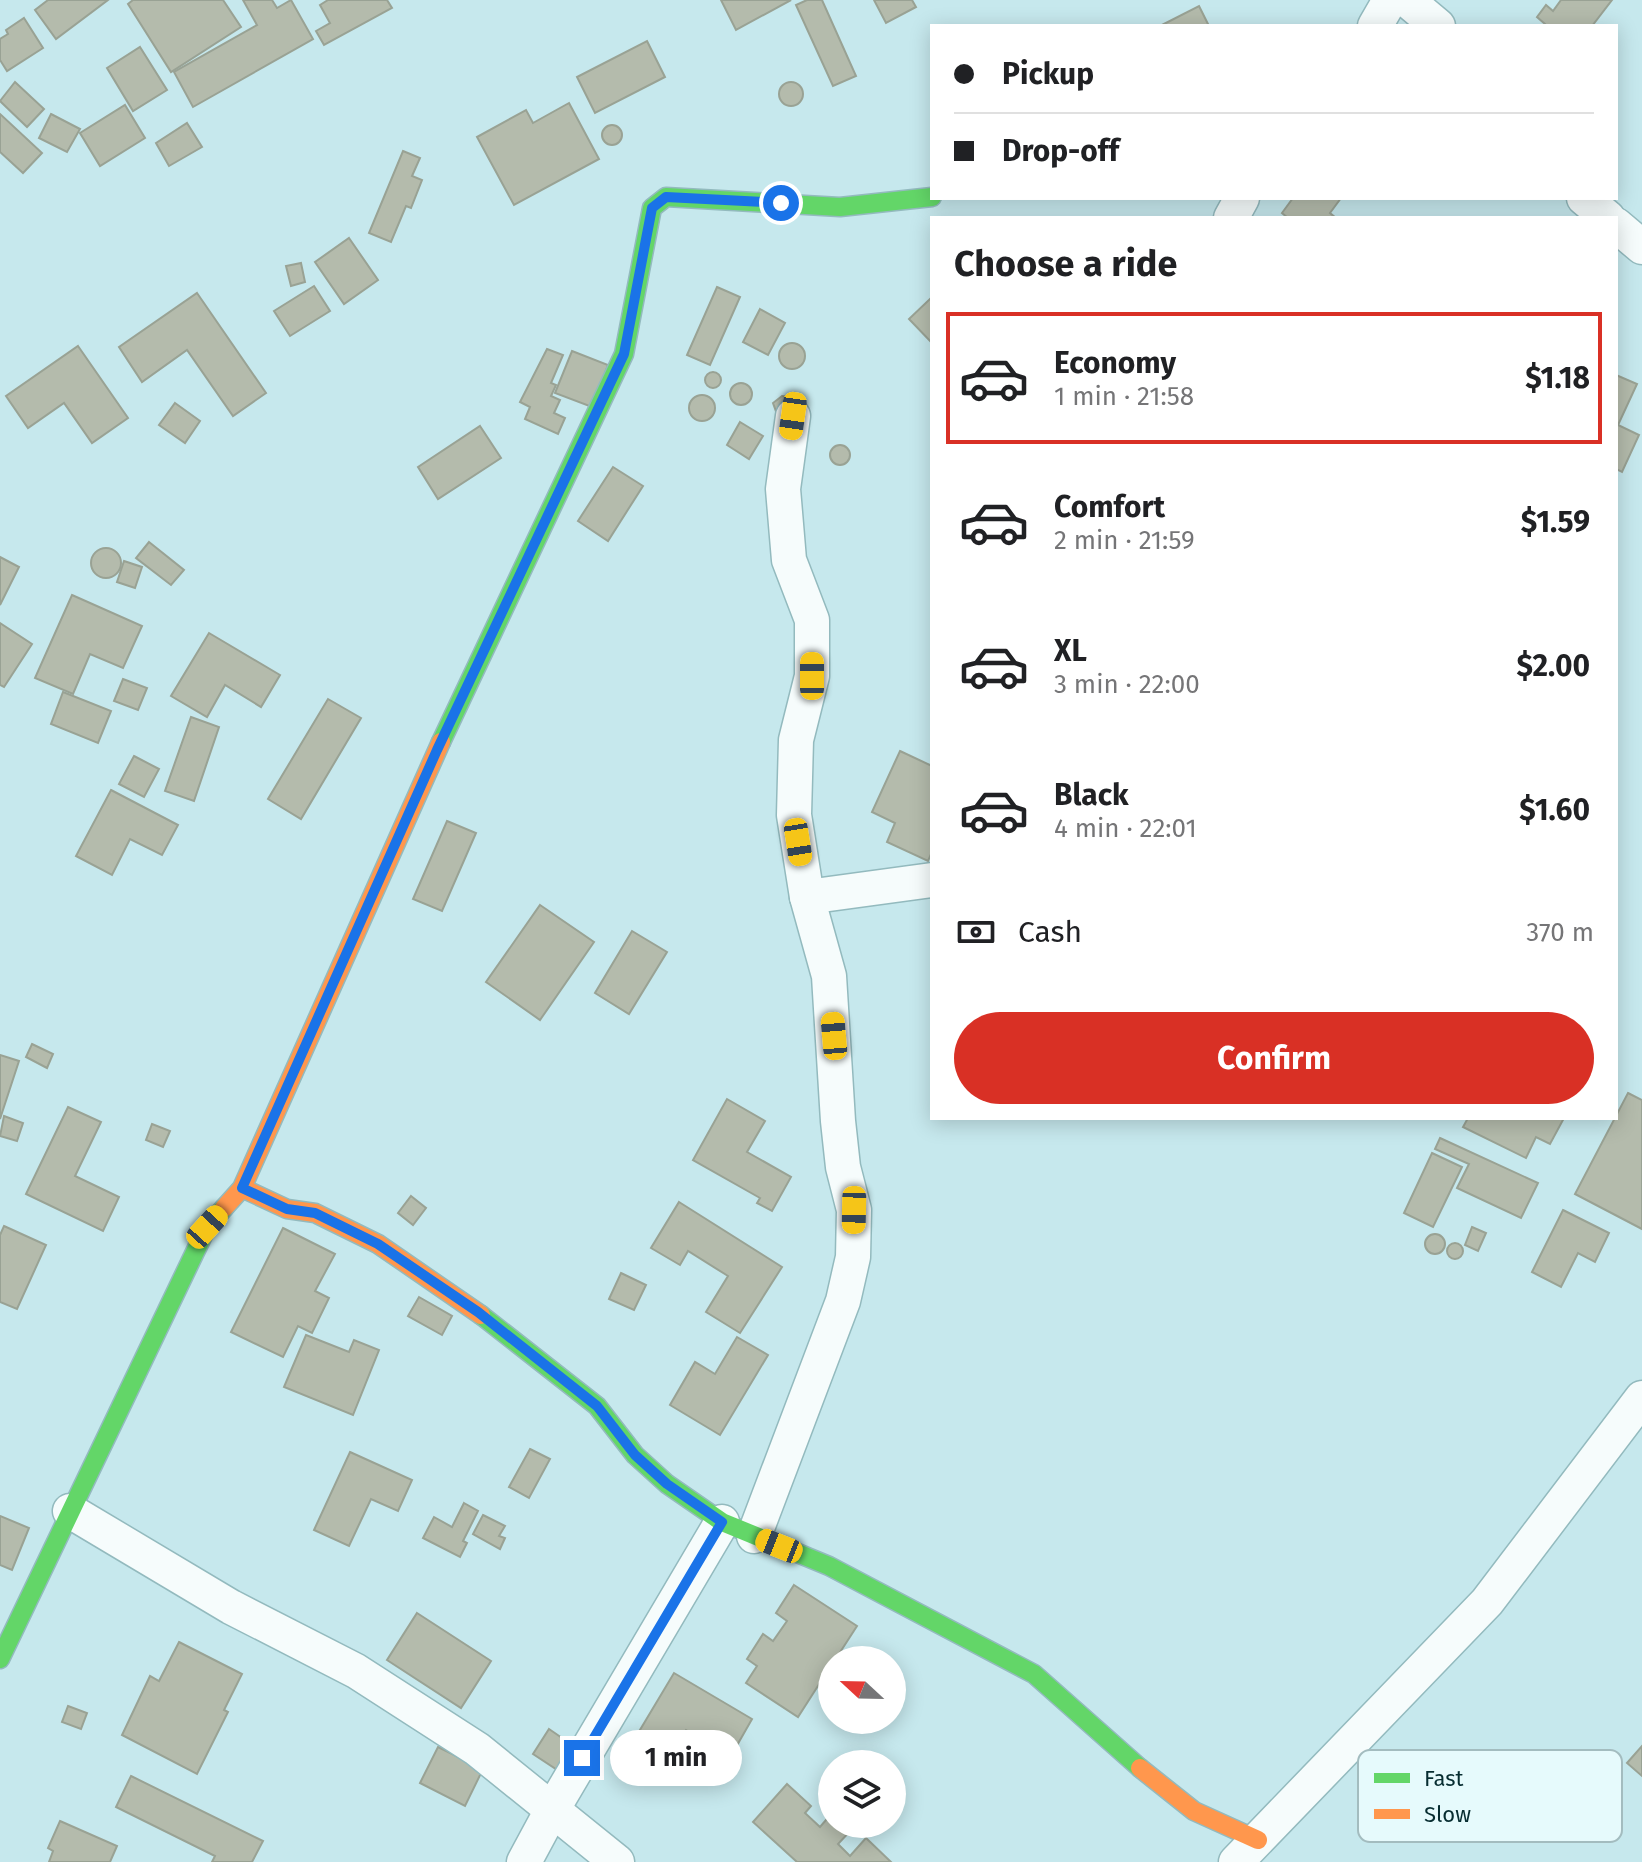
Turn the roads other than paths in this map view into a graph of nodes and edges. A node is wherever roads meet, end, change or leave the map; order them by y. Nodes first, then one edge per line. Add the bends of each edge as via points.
1 (1390, 0) edge
2 (1407, 0) edge
3 (1376, 24) edge
4 (1436, 24) edge
5 (930, 197) edge
6 (1586, 200) edge
7 (1606, 216) edge
8 (1618, 227) edge
9 (1642, 247) edge
10 (793, 416) dead end
11 (930, 880) edge
12 (807, 897) junction
13 (242, 1188) junction
14 (1642, 1398) edge
15 (70, 1511) junction
16 (722, 1522) junction
17 (754, 1536) junction
18 (0, 1659) edge
19 (552, 1810) junction
20 (1247, 1851) edge
21 (524, 1862) edge
22 (617, 1862) edge

1 - 3 street
2 - 4 street
5 - 13 street via 840,207 666,197 652,208 624,354 437,750
6 - 7 street
8 - 9 street
10 - 12 street via 783,489 789,560 812,620 812,676 796,740 794,815
11 - 12 street
12 - 17 street via 829,976 838,1121 854,1210 853,1257 829,1341
13 - 15 street via 207,1227
13 - 16 street via 287,1209 315,1213 378,1244 478,1312 597,1406 635,1455 667,1484
14 - 20 street via 1487,1602
15 - 18 street
15 - 19 street via 231,1607 356,1671 477,1749
16 - 17 street
16 - 19 street
17 - 20 street via 829,1566 1034,1674 1121,1753
19 - 21 street
19 - 22 street

